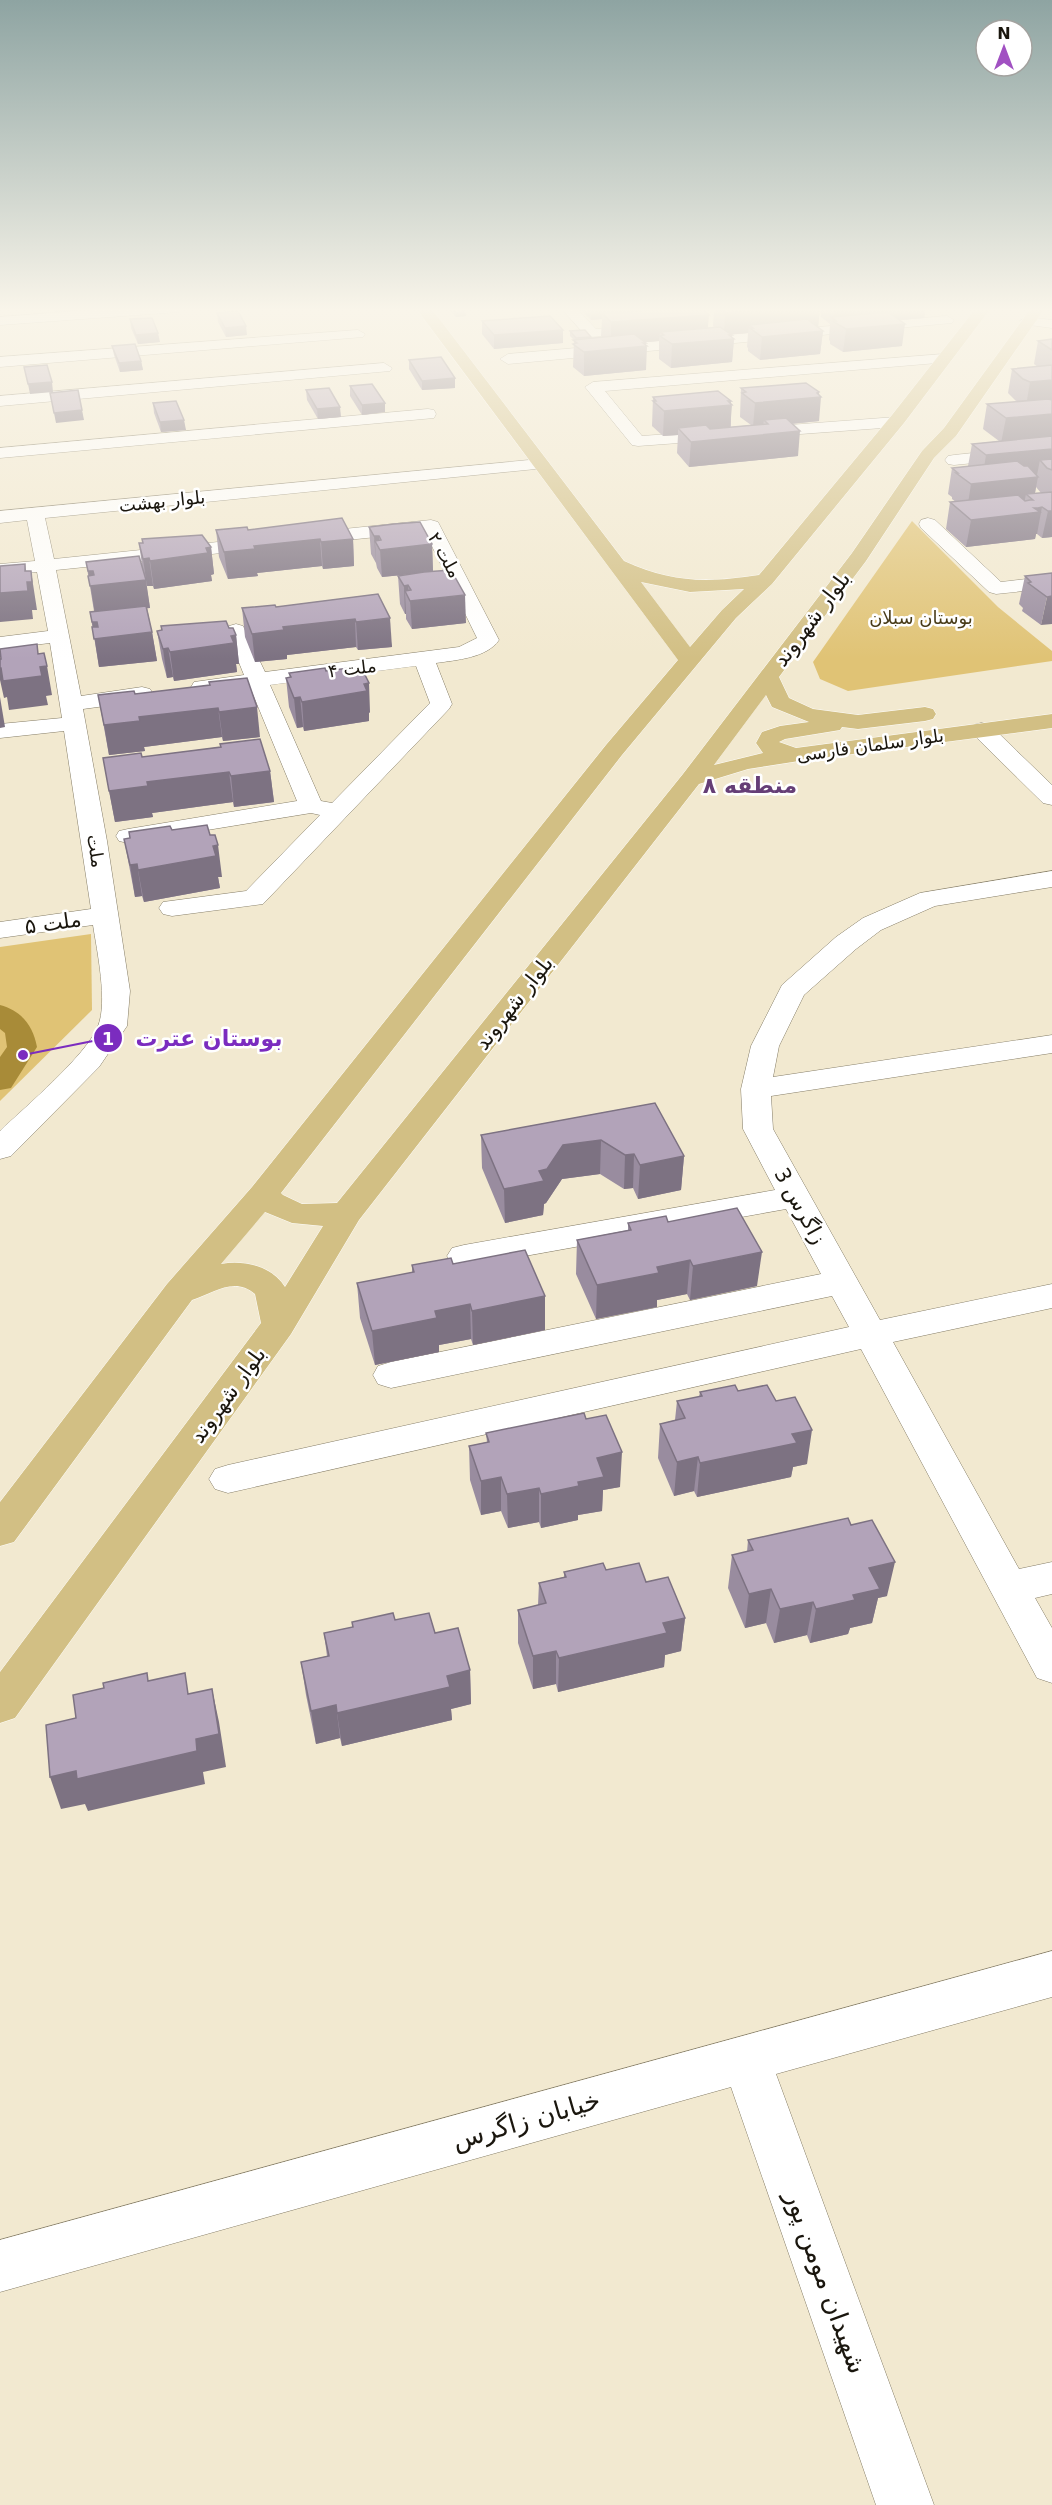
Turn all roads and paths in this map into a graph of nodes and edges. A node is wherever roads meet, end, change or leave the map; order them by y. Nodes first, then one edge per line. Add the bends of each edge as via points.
1 (308, 425) edge
2 (511, 425) edge
3 (624, 425) edge
4 (916, 425) edge
5 (956, 425) edge
6 (910, 440) junction
7 (1052, 450) edge
8 (0, 453) edge
9 (537, 460) junction
10 (0, 507) edge
11 (35, 513) junction
12 (0, 517) edge
13 (950, 521) edge
14 (617, 564) junction
15 (45, 566) junction
16 (0, 570) edge
17 (765, 580) junction
18 (1052, 582) edge
19 (236, 630) edge
20 (59, 636) junction
21 (489, 640) joint
22 (0, 643) edge
23 (424, 658) junction
24 (690, 661) junction
25 (768, 677) junction
26 (256, 680) junction
27 (186, 689) edge
28 (163, 692) edge
29 (950, 711) dead end
30 (72, 713) junction
31 (1052, 721) edge
32 (858, 722) junction
33 (982, 730) junction
34 (0, 731) edge
35 (799, 754) junction
36 (691, 779) junction
37 (1052, 798) edge
38 (311, 806) junction
39 (338, 811) junction
40 (128, 836) edge
41 (1052, 879) edge
42 (172, 908) dead end
43 (105, 915) junction
44 (0, 930) edge
45 (1052, 1044) edge
46 (756, 1089) junction
47 (0, 1149) edge
48 (263, 1194) junction
49 (794, 1197) junction
50 (347, 1213) junction
51 (464, 1256) dead end
52 (841, 1282) junction
53 (179, 1292) junction
54 (1052, 1296) edge
55 (279, 1324) junction
56 (870, 1335) junction
57 (391, 1375) dead end
58 (228, 1479) dead end
59 (0, 1531) edge
60 (1052, 1578) edge
61 (1009, 1588) junction
62 (1052, 1666) edge
63 (0, 1705) edge
64 (1052, 1974) edge
65 (746, 2059) junction
66 (0, 2266) edge
67 (905, 2505) edge

1 - 8 street
2 - 9 main road
3 - 6 street via 635,439 644,441
4 - 6 main road, بلوار شهروند
5 - 6 main road, بلوار شهروند via 950,432
6 - 7 street
6 - 17 main road, بلوار شهروند
6 - 25 main road, بلوار شهروند via 859,557
9 - 10 street, بلوار بهشت
9 - 11 street, بلوار بهشت
9 - 14 main road
11 - 12 street, بلوار بهشت
11 - 15 street, ملت
13 - 18 street via 928,524 996,588
14 - 17 main road via 658,582 685,585
14 - 24 main road
15 - 16 street
15 - 20 street, ملت
15 - 21 street, ملت ۲ via 431,526
17 - 24 main road, بلوار شهروند via 729,614
19 - 26 street
20 - 22 street
20 - 30 street, ملت
21 - 23 street, ملت ۴ via 464,653
23 - 26 street, ملت ۴
23 - 39 street via 441,704
24 - 48 main road, بلوار شهروند via 614,750
25 - 32 main road, بلوار سلمان فارسی via 780,702 808,716
25 - 36 main road, بلوار شهروند
26 - 27 street, ملت ۴
26 - 38 street
28 - 30 street
29 - 32 main road, بلوار سلمان فارسی
30 - 34 street
30 - 43 street, ملت
31 - 33 main road, بلوار سلمان فارسی
32 - 35 main road via 780,733 766,743 784,754
33 - 35 main road, بلوار سلمان فارسی
33 - 37 street
35 - 36 main road, بلوار سلمان فارسی via 745,763
36 - 50 main road, بلوار شهروند
38 - 39 street
38 - 40 street
39 - 42 street via 254,898
41 - 46 street, زاگرس 3 via 929,899 872,924 792,991 765,1046
43 - 44 street, ملت ۵
43 - 47 street, ملت via 116,991 113,1026 89,1062
45 - 46 street
46 - 49 street, زاگرس 3 via 758,1130
48 - 50 main road via 273,1205 296,1214 315,1217
48 - 53 main road, بلوار شهروند
49 - 51 street
49 - 52 street, زاگرس 3
50 - 55 main road, بلوار شهروند
52 - 56 street, زاگرس 3
52 - 57 street
53 - 55 main road via 211,1277 249,1276 266,1284
53 - 59 main road, بلوار شهروند
54 - 56 street
55 - 63 main road, بلوار شهروند
56 - 58 street
56 - 61 street, زاگرس 3
60 - 61 street
61 - 62 street, زاگرس 3
64 - 65 street, خیابان زاگرس
65 - 66 street, خیابان زاگرس
65 - 67 street, شهیدان مومن پور

